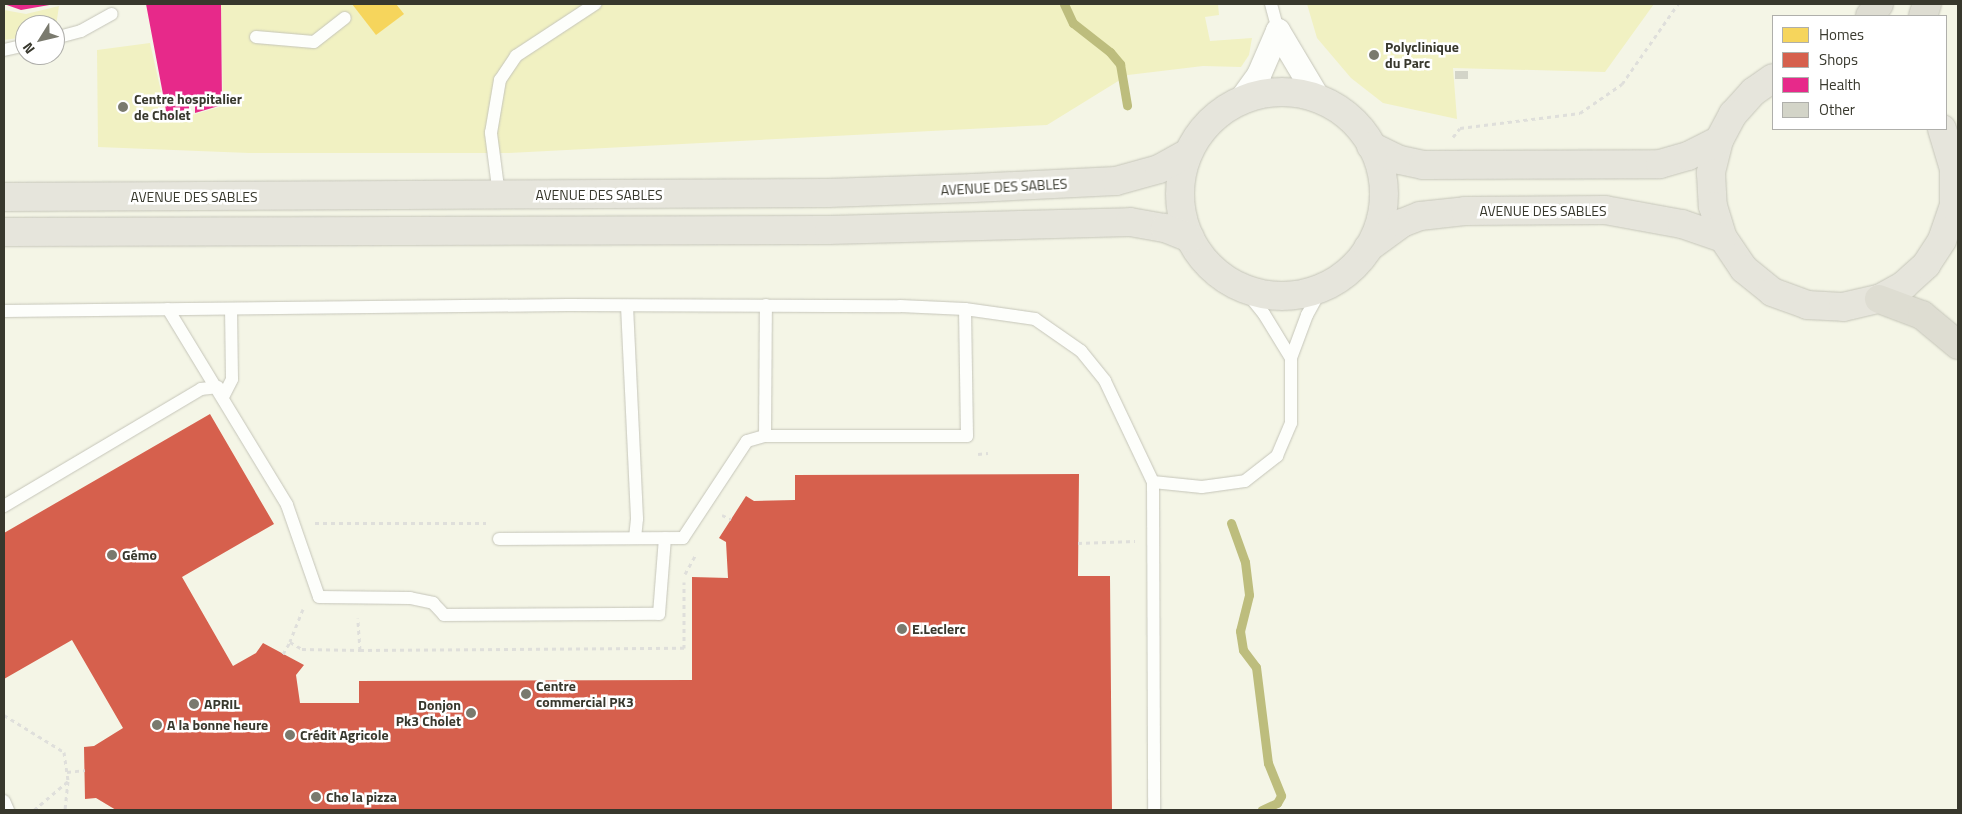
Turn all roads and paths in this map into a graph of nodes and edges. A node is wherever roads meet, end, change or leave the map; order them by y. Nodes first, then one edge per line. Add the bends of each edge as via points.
1 (595, 4) edge
2 (1271, 4) edge
3 (1678, 4) edge
4 (1879, 4) edge
5 (577, 9) edge
6 (112, 14) dead end
7 (1871, 15) edge
8 (345, 18) dead end
9 (1278, 31) junction
10 (65, 35) edge
11 (256, 37) dead end
12 (1772, 79) edge
13 (1318, 98) junction
14 (1241, 100) junction
15 (1948, 135) edge
16 (1719, 140) junction
17 (1371, 146) junction
18 (1188, 153) junction
19 (1451, 165) junction
20 (498, 195) junction
21 (4, 197) edge
22 (4, 232) edge
23 (1950, 236) edge
24 (1190, 238) junction
25 (1724, 238) junction
26 (1368, 248) junction
27 (1243, 288) junction
28 (1322, 288) junction
29 (1879, 299) junction
30 (766, 305) junction
31 (627, 306) junction
32 (168, 309) junction
33 (231, 309) junction
34 (965, 309) junction
35 (4, 311) edge
36 (1958, 344) edge
37 (1291, 358) junction
38 (221, 392) junction
39 (765, 436) junction
40 (1153, 482) junction
41 (4, 506) edge
42 (701, 514) junction
43 (731, 519) dead end
44 (294, 523) junction
45 (489, 523) dead end
46 (635, 538) junction
47 (665, 538) junction
48 (499, 539) dead end
49 (358, 597) junction
50 (301, 601) dead end
51 (290, 642) junction
52 (283, 654) dead end
53 (4, 715) edge
54 (85, 770) dead end
55 (67, 772) junction
56 (68, 781) junction
57 (4, 801) edge
58 (8, 810) edge
59 (34, 810) edge
60 (65, 810) edge
61 (1154, 810) edge

1 - 5 lane
2 - 9 lane
3 - 19 path via 1622,84 1615,89 1580,113 1460,128 1450,142
4 - 7 highway
5 - 20 lane via 516,56 500,80 491,133
6 - 10 lane via 81,31
8 - 11 lane via 314,42
9 - 13 street
9 - 14 street via 1259,75
12 - 16 main road via 1753,92 1733,114
13 - 14 main road via 1279,92
13 - 17 main road via 1351,120
14 - 18 main road via 1219,113
15 - 23 main road via 1954,169
16 - 19 main road via 1688,156 1660,164
16 - 25 main road via 1712,173 1713,206
17 - 19 main road via 1400,160
17 - 26 main road via 1381,170 1384,197 1379,224
18 - 20 main road, AVENUE DES SABLES via 1159,169 1116,181 828,193
18 - 24 main road via 1181,174 1180,196
20 - 21 main road, AVENUE DES SABLES
22 - 24 main road via 819,230 1130,222 1165,228
23 - 29 main road via 1904,285
24 - 27 main road via 1203,259 1221,276
25 - 26 main road, AVENUE DES SABLES via 1682,224 1605,210 1466,211 1420,216 1402,223
25 - 29 main road via 1744,269 1772,292 1807,305 1843,307
26 - 28 main road via 1356,264
27 - 28 main road via 1282,296
27 - 37 lane via 1264,314
28 - 37 lane via 1307,315
29 - 36 highway via 1922,315
30 - 31 lane
30 - 34 lane
30 - 39 lane
31 - 33 lane
31 - 46 lane
32 - 33 lane
32 - 35 lane
32 - 38 lane
33 - 38 lane via 232,379
34 - 39 lane via 968,436
34 - 40 lane via 1035,319 1080,351 1105,381
37 - 40 lane via 1291,424 1277,456 1268,465 1245,481 1202,487
38 - 41 lane via 201,389
38 - 44 lane via 287,504
39 - 42 lane via 747,441
40 - 61 lane
42 - 43 path
42 - 47 lane via 683,538
44 - 45 path
44 - 49 lane via 319,597
46 - 47 lane
46 - 48 lane
47 - 49 lane via 659,614 444,615 432,603 410,598
49 - 51 path via 360,650 302,648
50 - 51 path via 304,610
51 - 52 path
53 - 55 path via 64,752
54 - 55 path
55 - 56 path
56 - 59 path
56 - 60 path
57 - 58 lane

